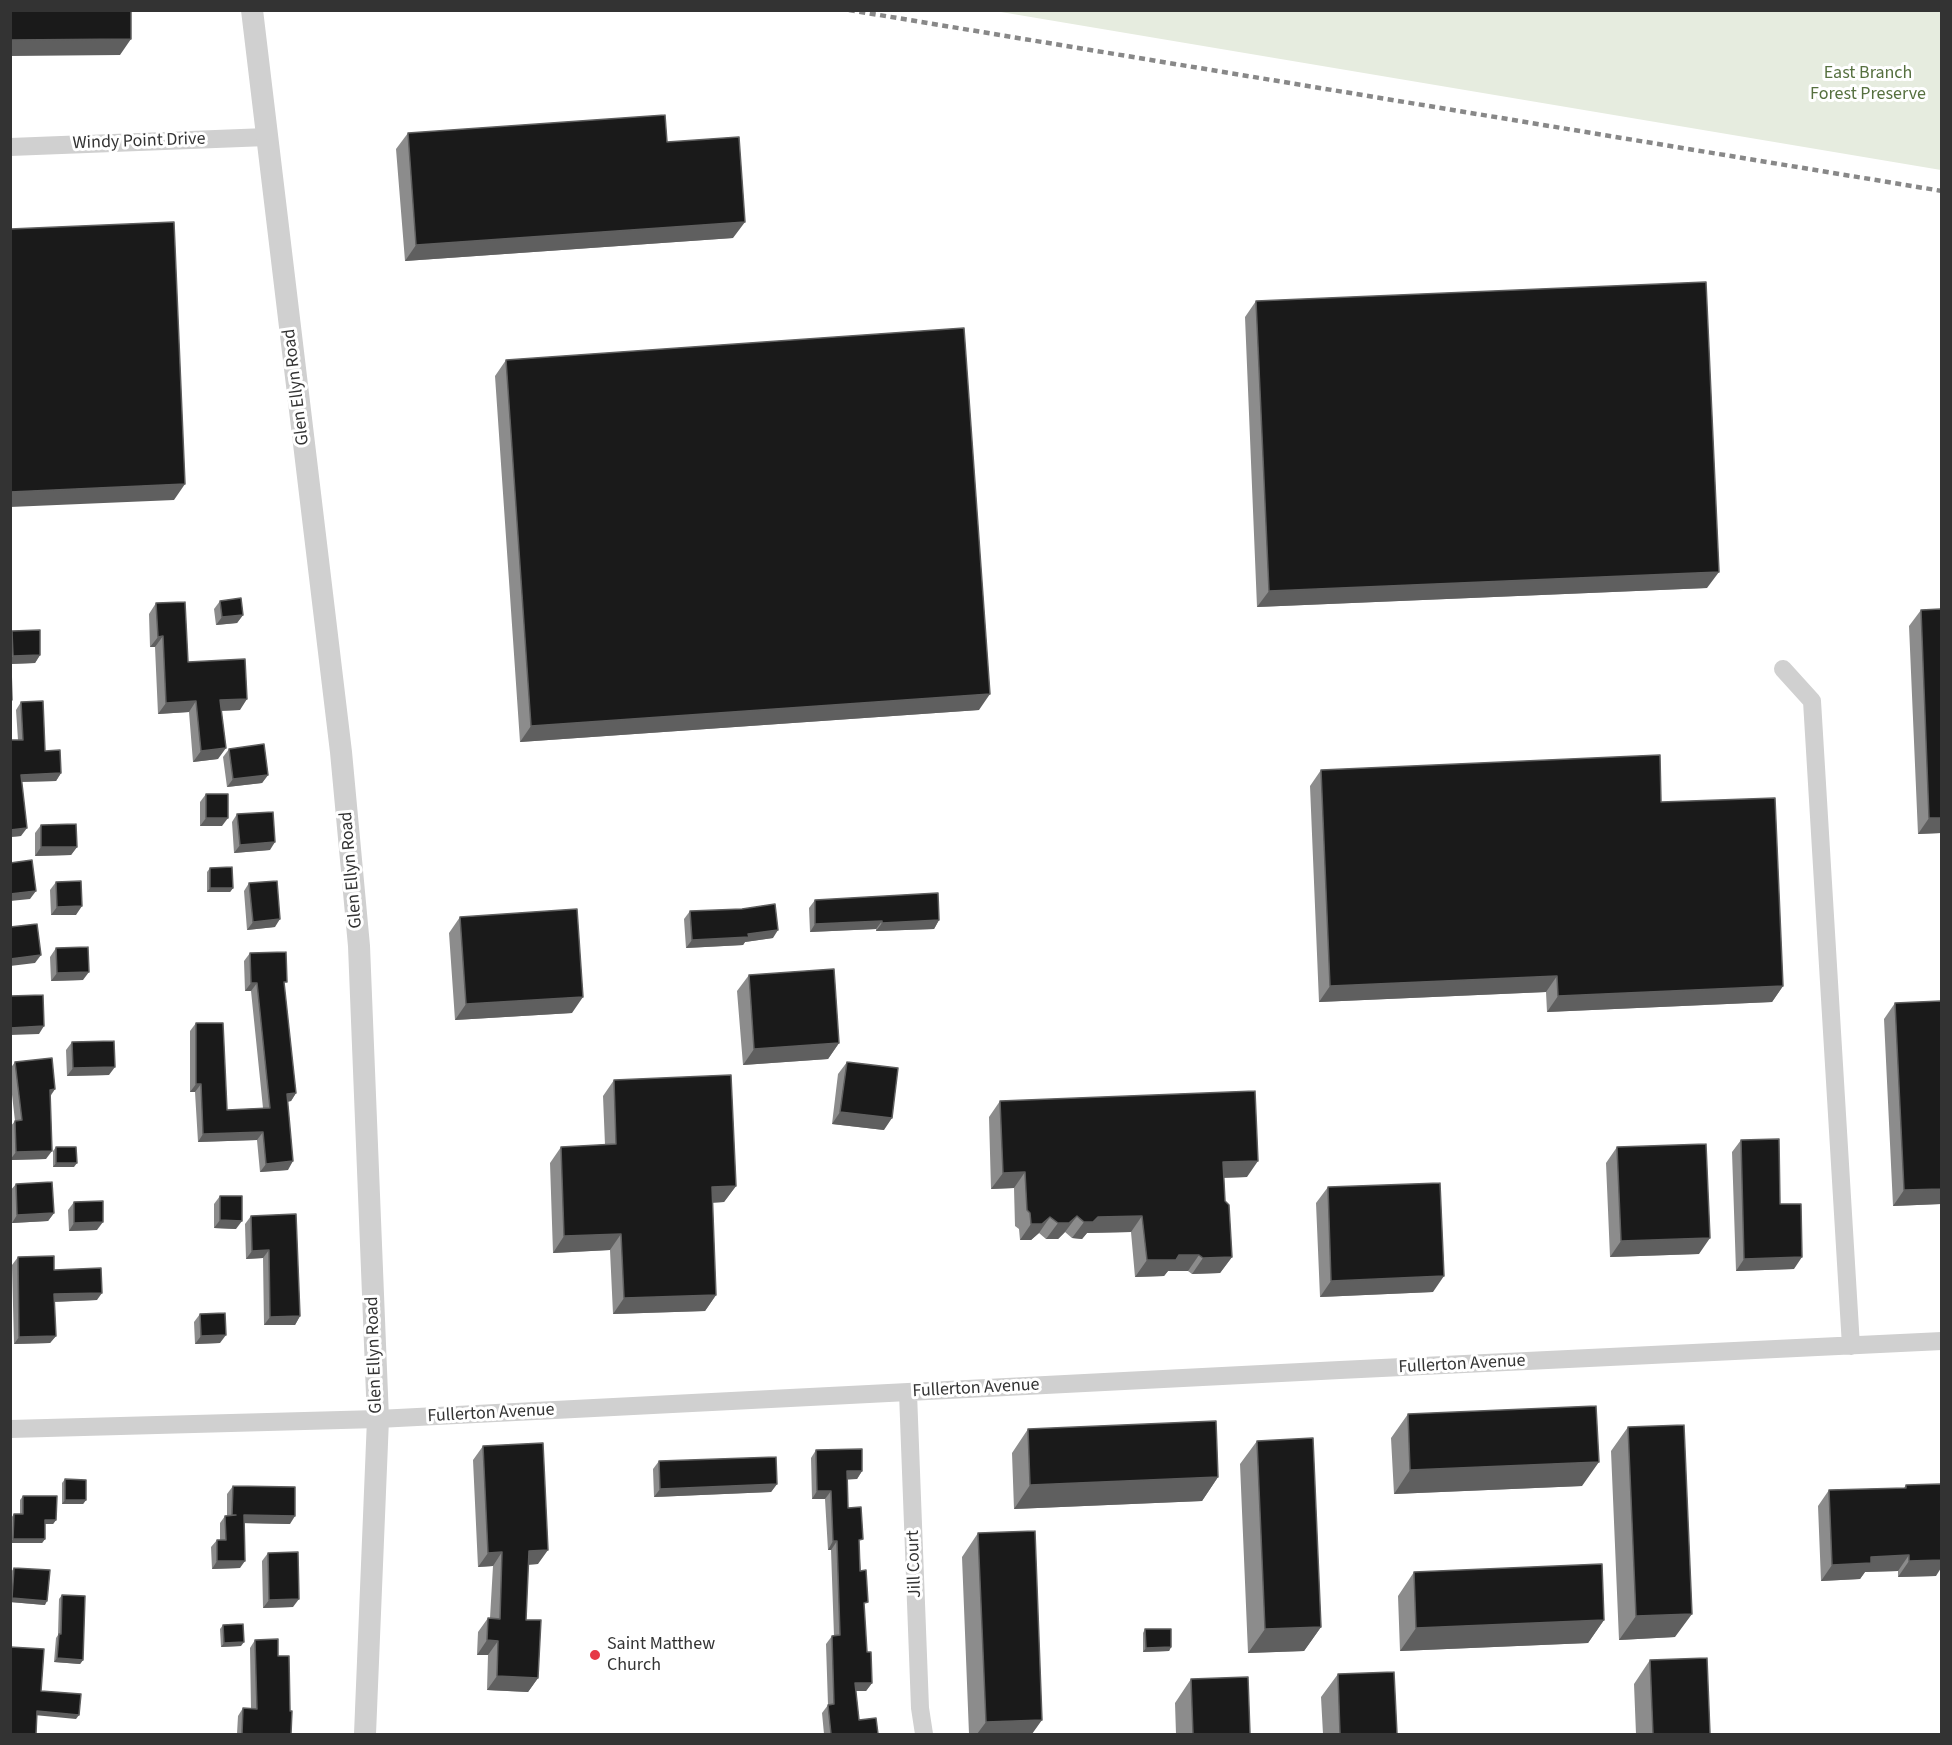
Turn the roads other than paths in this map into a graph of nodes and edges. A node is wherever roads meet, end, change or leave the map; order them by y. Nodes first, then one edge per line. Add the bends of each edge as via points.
1 (252, 10) edge
2 (267, 137) junction
3 (10, 147) edge
4 (1784, 669) dead end
5 (1941, 1341) edge
6 (1851, 1346) junction
7 (908, 1393) junction
8 (378, 1419) junction
9 (10, 1429) edge
10 (365, 1734) edge
11 (924, 1734) edge

1 - 2 street, Glen Ellyn Road
2 - 3 street, Windy Point Drive
2 - 8 street, Glen Ellyn Road via 340,752 359,946
4 - 6 street via 1812,701
5 - 6 street, Fullerton Avenue
6 - 7 street, Fullerton Avenue
7 - 8 street, Fullerton Avenue
7 - 11 street, Jill Court
8 - 9 street, Fullerton Avenue
8 - 10 street, Glen Ellyn Road

